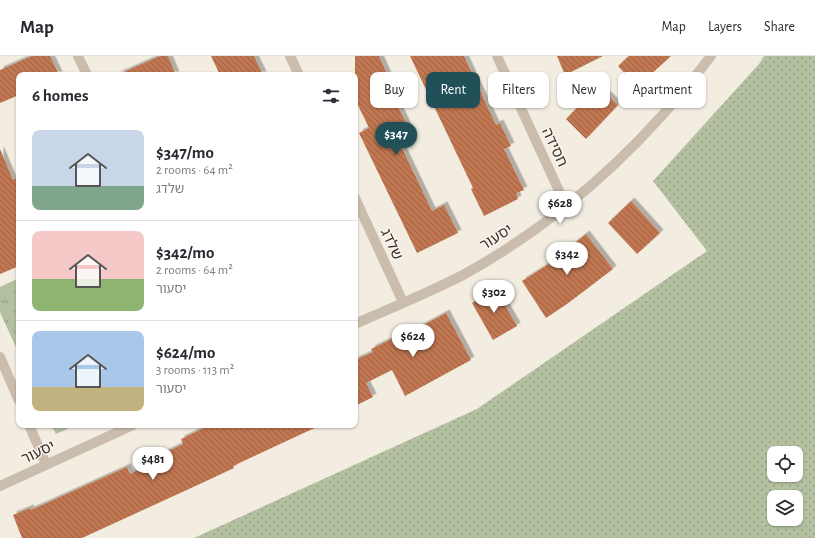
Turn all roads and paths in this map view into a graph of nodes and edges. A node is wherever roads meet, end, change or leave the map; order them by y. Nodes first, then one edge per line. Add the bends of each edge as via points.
1 (78, 56) edge
2 (290, 56) edge
3 (497, 56) edge
4 (712, 56) edge
5 (85, 72) edge
6 (298, 72) edge
7 (358, 205) edge
8 (566, 206) junction
9 (402, 302) junction
10 (358, 323) edge
11 (0, 358) edge
12 (16, 394) edge
13 (30, 428) edge
14 (126, 428) edge
15 (46, 464) junction
16 (0, 486) edge

1 - 5 street
2 - 6 street
3 - 8 street, חסידה
4 - 8 street, יסעור via 674,105 594,184
7 - 9 street, שלדג
8 - 9 street, יסעור via 544,224 461,276
9 - 10 street, יסעור
11 - 12 street
13 - 15 street
14 - 15 street, יסעור
15 - 16 street, יסעור

